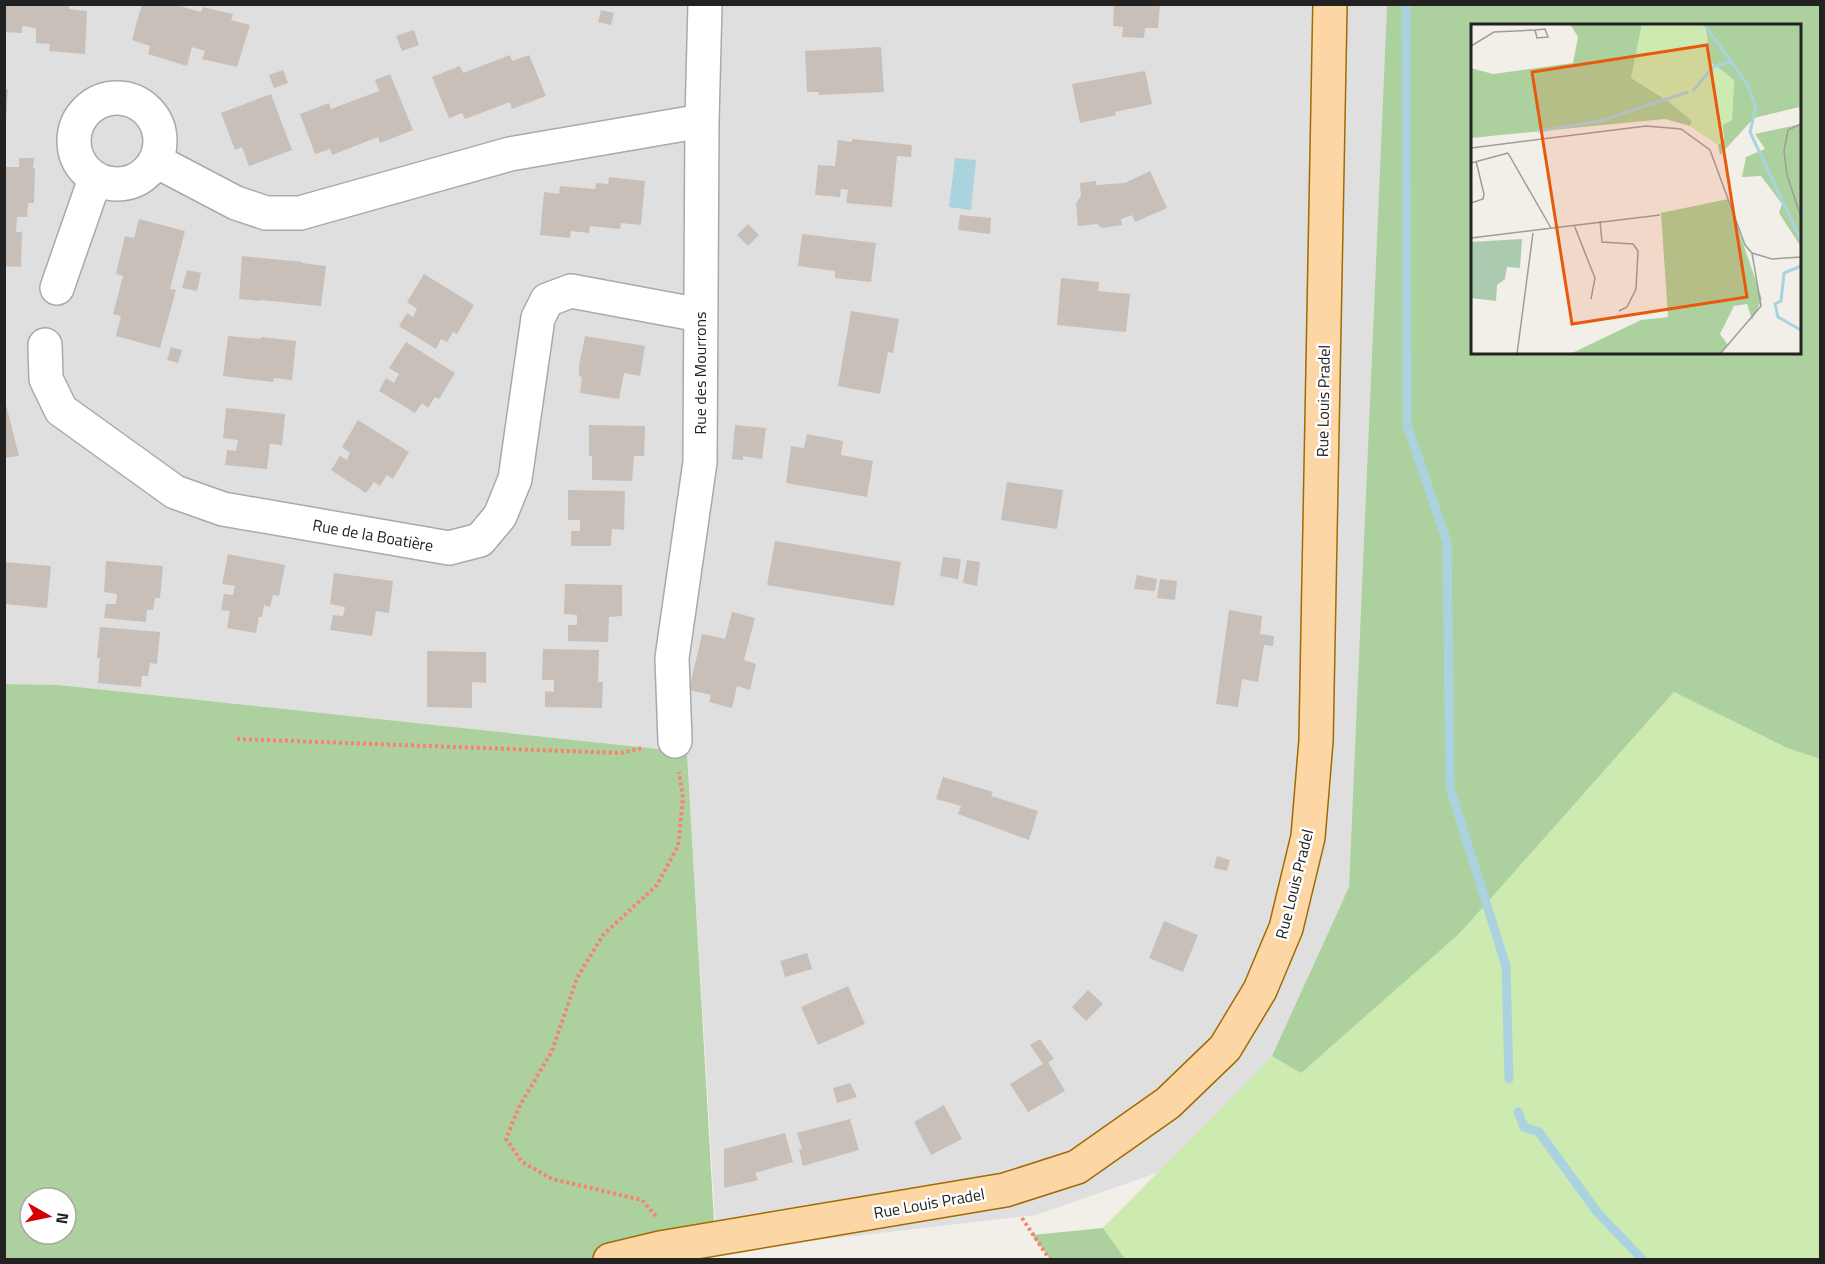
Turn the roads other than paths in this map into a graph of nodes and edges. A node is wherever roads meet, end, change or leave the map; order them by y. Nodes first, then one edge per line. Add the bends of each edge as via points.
1 (705, 4) edge
2 (1330, 4) edge
3 (702, 121) junction
4 (156, 161) junction
5 (95, 179) junction
6 (57, 288) dead end
7 (700, 315) junction
8 (45, 345) dead end
9 (675, 741) road end
10 (610, 1260) edge

1 - 3 street, Rue des Mourrons
2 - 10 main road, Rue Louis Pradel via 1316,741 1308,837 1286,928 1260,990 1225,1048 1168,1103 1077,1167 1005,1190 660,1248
3 - 4 street via 510,154 300,213 266,213 236,203
3 - 7 street, Rue des Mourrons
4 - 5 street via 148,172 123,184
4 - 5 street via 161,148 160,133 146,107 119,97 104,99 91,106 75,130 77,158
5 - 6 street
7 - 8 street, Rue de la Boatière via 571,291 547,300 538,318 515,479 500,516 480,540 448,548 222,509 175,492 61,410 46,379
7 - 9 street, Rue des Mourrons via 700,462 672,658

